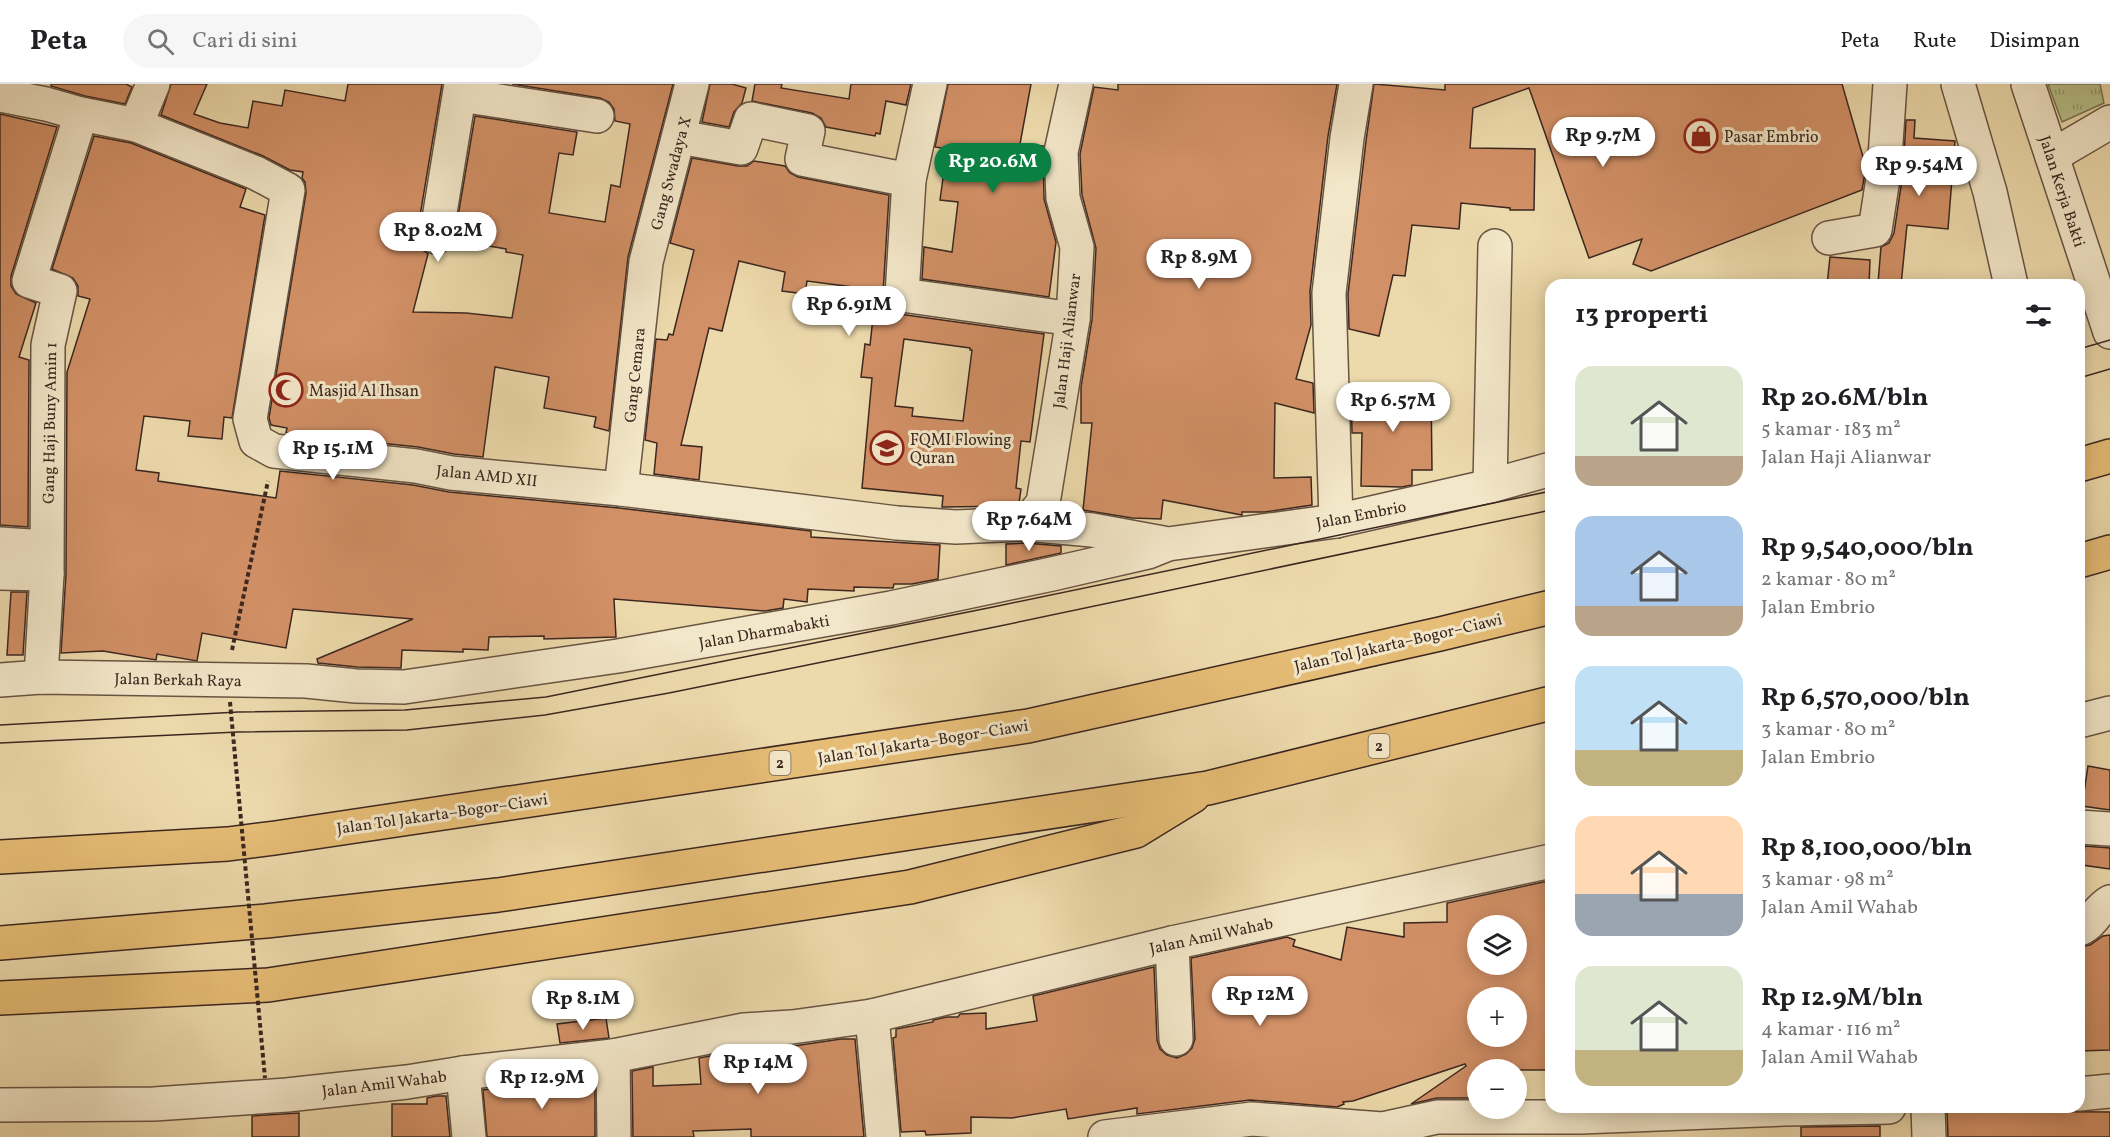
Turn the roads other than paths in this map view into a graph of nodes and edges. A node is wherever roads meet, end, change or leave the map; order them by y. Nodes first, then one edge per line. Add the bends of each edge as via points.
1 (153, 84) edge
2 (692, 84) edge
3 (930, 84) edge
4 (1076, 84) edge
5 (1356, 84) edge
6 (1890, 84) edge
7 (1958, 84) edge
8 (2028, 84) edge
9 (456, 87) edge
10 (1, 95) edge
11 (81, 114) junction
12 (597, 116) dead end
13 (2110, 122) edge
14 (136, 125) junction
15 (679, 137) junction
16 (2052, 156) junction
17 (909, 180) junction
18 (436, 237) dead end
19 (1829, 237) dead end
20 (1495, 246) dead end
21 (646, 262) joint
22 (2010, 279) edge
23 (1073, 319) junction
24 (2106, 321) edge
25 (2110, 456) edge
26 (2085, 463) edge
27 (1545, 471) edge
28 (1490, 486) junction
29 (621, 489) junction
30 (1336, 521) junction
31 (1026, 524) junction
32 (0, 544) edge
33 (1168, 544) junction
34 (2110, 552) edge
35 (2085, 559) edge
36 (47, 560) junction
37 (0, 573) edge
38 (1545, 608) edge
39 (41, 677) junction
40 (0, 680) edge
41 (356, 686) joint
42 (1545, 704) edge
43 (2110, 713) edge
44 (2085, 719) edge
45 (1208, 788) junction
46 (2085, 827) edge
47 (2110, 829) edge
48 (0, 857) edge
49 (1545, 862) edge
50 (2110, 902) edge
51 (2085, 927) edge
52 (0, 943) edge
53 (1172, 943) junction
54 (0, 998) edge
55 (872, 1016) junction
56 (1176, 1039) dead end
57 (613, 1056) junction
58 (463, 1073) junction
59 (2110, 1092) edge
60 (2085, 1094) edge
61 (0, 1105) edge
62 (1767, 1113) edge
63 (1928, 1113) edge
64 (1580, 1127) edge
65 (1204, 1131) edge
66 (469, 1137) edge
67 (614, 1137) edge
68 (883, 1137) edge
69 (1104, 1137) edge
70 (1929, 1137) edge

1 - 14 street
2 - 15 street, Gang Swadaya X
3 - 17 street
4 - 23 street, Jalan Haji Alianwar via 1061,152 1063,198 1077,247
5 - 30 street via 1329,293
6 - 19 street via 1884,172 1875,230
7 - 22 street via 1990,192
8 - 16 street, Jalan Kerja Bakti
9 - 12 street
9 - 18 street
10 - 11 street
11 - 14 street
11 - 36 street, Gang Haji Buny Amin 1 via 29,280 60,291 48,345
13 - 16 street
14 - 29 street, Jalan AMD XII via 256,173 289,192 250,419 256,441 274,451
15 - 17 street via 741,148 751,119 808,131 802,159
15 - 21 street, Gang Swadaya X
16 - 24 street, Jalan Kerja Bakti
17 - 23 street via 902,295
20 - 28 street
21 - 29 street, Gang Cemara
23 - 31 street, Jalan Haji Alianwar via 1043,503
25 - 26 highway
27 - 28 street, Jalan Embrio
28 - 30 street, Jalan Embrio
29 - 31 street, Jalan AMD XII via 897,523 956,527
30 - 33 street, Jalan Embrio
31 - 33 street, Jalan AMD XII via 1092,530
32 - 36 street
33 - 41 street, Jalan Dharmabakti via 1052,574 772,630 404,687
34 - 35 highway
36 - 37 street
36 - 39 street
38 - 48 highway, Jalan Tol Jakarta–Bogor–Ciawi / 2 via 1028,726 228,844
39 - 40 street, Jalan Berkah Raya
39 - 41 street, Jalan Berkah Raya via 228,691 306,681
42 - 45 highway, 2
43 - 44 street
45 - 52 highway, 2 via 498,895 266,921
45 - 54 highway via 1136,831 910,887 268,985
46 - 47 street
49 - 53 street, Jalan Amil Wahab
50 - 51 street via 2099,908
53 - 55 street, Jalan Amil Wahab
53 - 56 street
55 - 57 street, Jalan Amil Wahab via 744,1030
55 - 68 street
57 - 58 street, Jalan Amil Wahab
57 - 67 street
58 - 61 street, Jalan Amil Wahab via 275,1096 154,1104
58 - 66 street
59 - 60 street
62 - 64 street
63 - 70 street
64 - 65 street via 1437,1117 1382,1129 1252,1119
65 - 69 street

